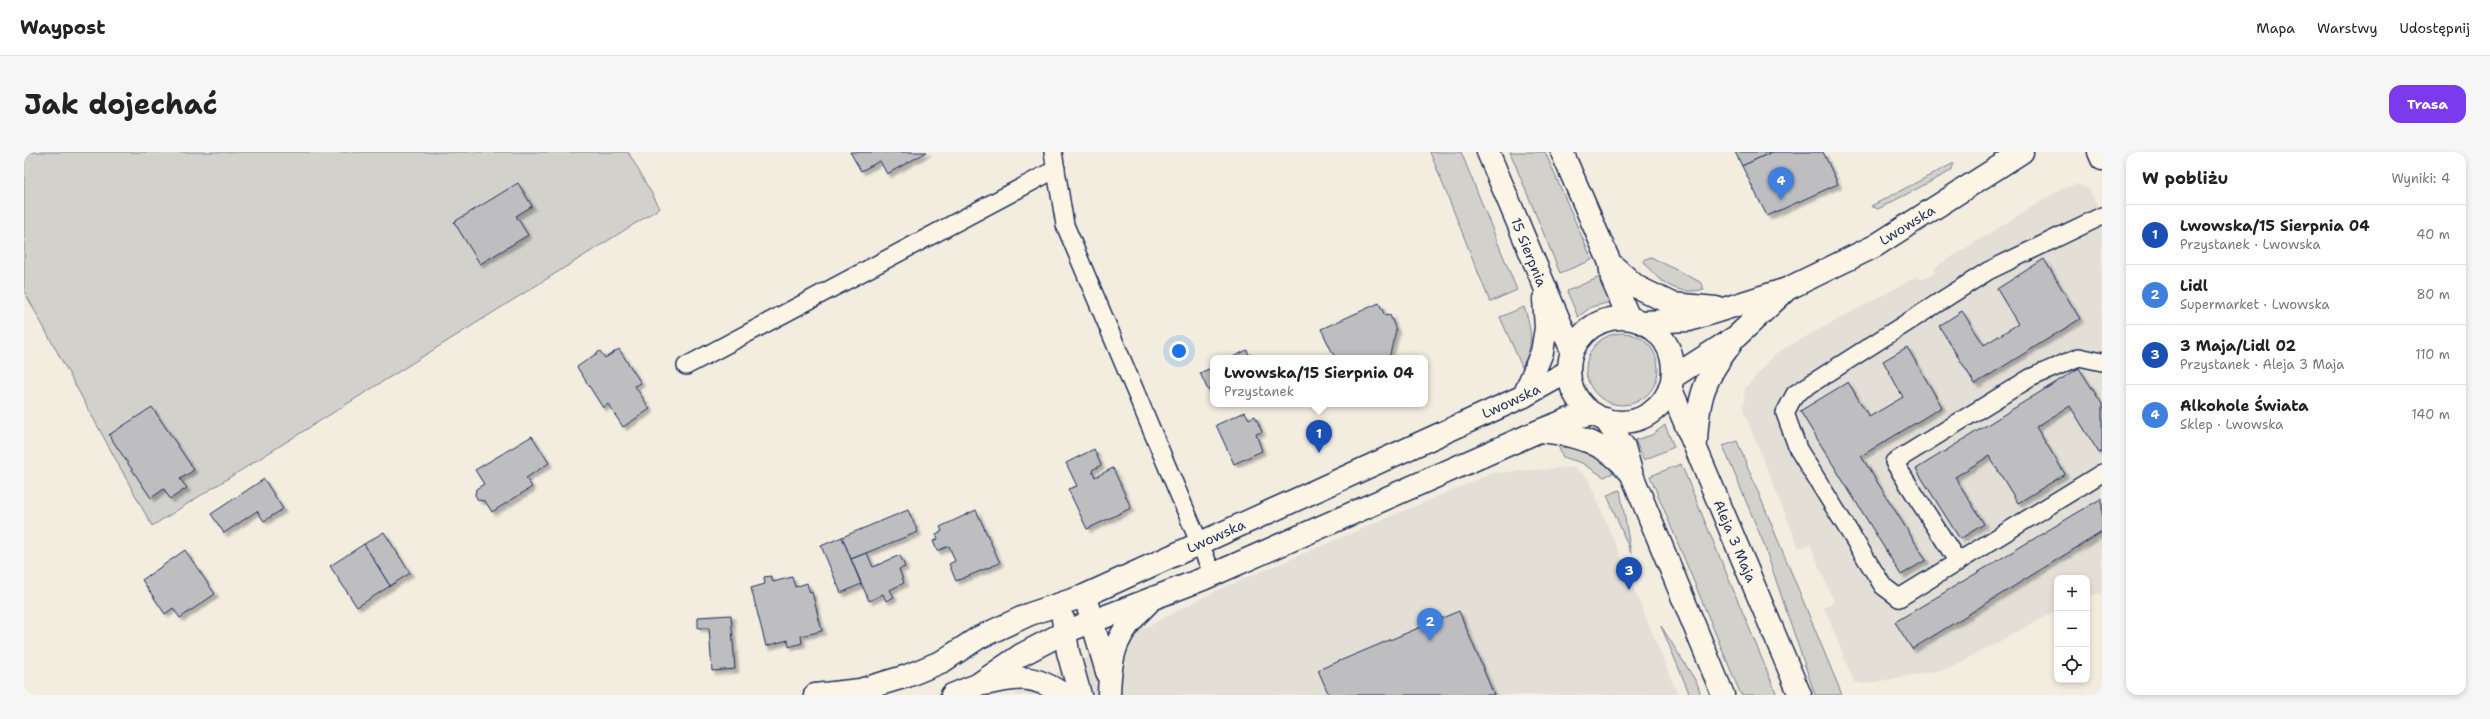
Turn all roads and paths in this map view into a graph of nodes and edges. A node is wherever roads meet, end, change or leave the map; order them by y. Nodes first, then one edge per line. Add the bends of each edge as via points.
1 (1053, 152) edge
2 (1488, 152) edge
3 (1562, 152) edge
4 (2022, 152) edge
5 (2099, 152) edge
6 (2102, 159) edge
7 (1056, 169) junction
8 (2102, 216) edge
9 (1610, 263) junction
10 (1545, 289) junction
11 (1786, 289) junction
12 (1722, 309) junction
13 (1635, 320) junction
14 (1737, 336) junction
15 (1570, 361) junction
16 (2102, 362) edge
17 (686, 366) dead end
18 (1672, 382) junction
19 (1524, 396) junction
20 (1599, 416) junction
21 (1539, 431) junction
22 (1696, 448) junction
23 (2102, 473) edge
24 (1632, 475) junction
25 (1198, 544) junction
26 (1958, 562) junction
27 (1213, 575) junction
28 (1084, 596) junction
29 (1155, 597) junction
30 (1061, 604) junction
31 (1092, 621) junction
32 (1065, 632) junction
33 (977, 685) junction
34 (1109, 690) edge
35 (854, 693) edge
36 (815, 695) edge
37 (952, 695) edge
38 (1064, 695) edge
39 (1080, 695) edge
40 (1723, 695) edge
41 (1800, 695) edge

1 - 7 lane
2 - 10 main road, 15 Sierpnia
3 - 9 main road
4 - 11 main road, Lwowska via 1875,246
5 - 6 main road
7 - 17 lane
7 - 25 lane via 1065,225
8 - 26 lane via 1988,271 1795,394 1785,413 1798,449 1883,586 1899,598
9 - 12 main road via 1637,287 1672,304
9 - 13 main road via 1616,292
10 - 15 main road, 15 Sierpnia
10 - 19 main road via 1546,328 1542,352
11 - 12 main road, Lwowska
11 - 14 main road, Lwowska
12 - 13 main road, Lwowska via 1689,320
13 - 15 main road via 1615,318 1588,329 1579,339
13 - 18 main road via 1656,332 1667,344 1673,366
14 - 18 main road, Lwowska
14 - 22 main road via 1719,360 1702,390
15 - 19 main road, Lwowska
15 - 20 main road via 1572,388 1578,399
16 - 26 lane via 2079,357 2030,378 1894,462
18 - 20 main road via 1664,400 1645,416 1621,422
18 - 22 main road, Aleja 3 Maja
19 - 25 main road, Lwowska
20 - 21 main road via 1567,420
20 - 24 main road via 1624,447
21 - 24 main road via 1581,438 1618,458
21 - 27 main road
22 - 41 main road, Aleja 3 Maja
23 - 26 lane
24 - 40 main road
25 - 27 lane
25 - 28 main road, Lwowska
27 - 29 main road
28 - 30 main road, Lwowska
28 - 31 main road
29 - 31 main road
29 - 34 main road via 1135,615 1119,636 1113,651
30 - 32 main road
30 - 35 main road, Lwowska via 1030,614 985,635 932,666
31 - 32 main road
31 - 34 main road
32 - 33 main road via 1021,655
32 - 39 main road
33 - 37 main road
33 - 38 main road via 1015,678 1033,678 1050,685
35 - 36 main road, Lwowska

